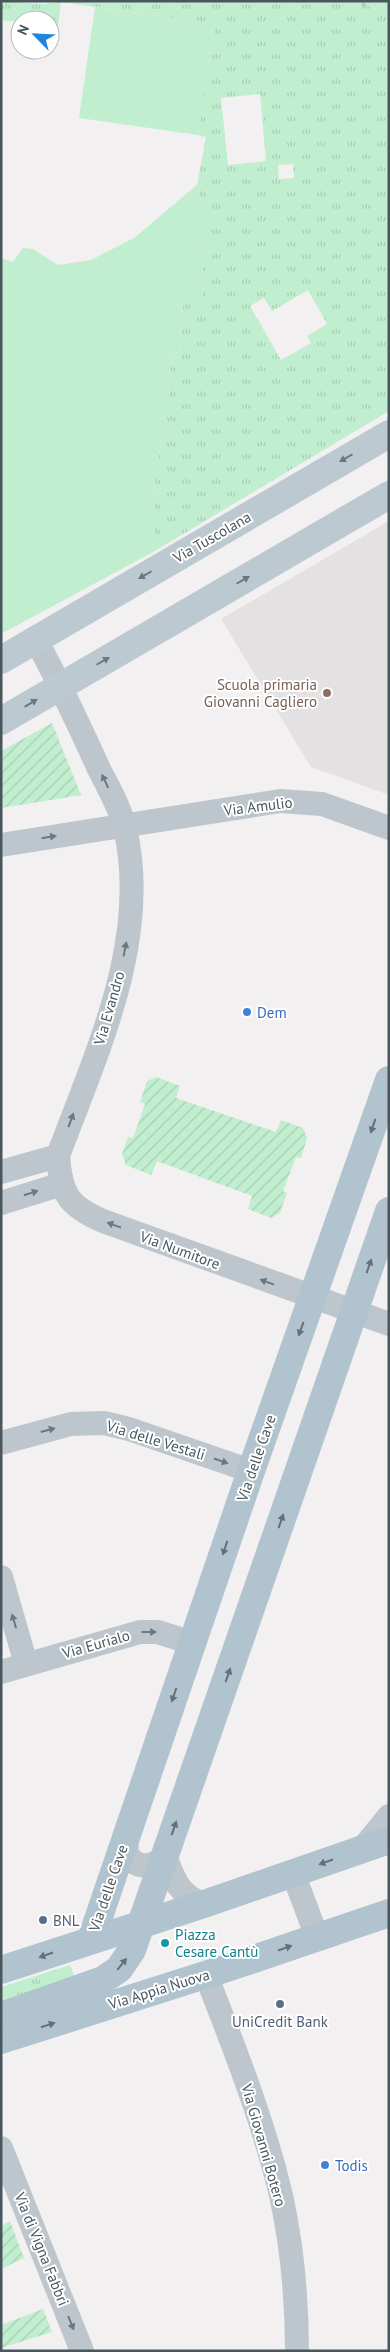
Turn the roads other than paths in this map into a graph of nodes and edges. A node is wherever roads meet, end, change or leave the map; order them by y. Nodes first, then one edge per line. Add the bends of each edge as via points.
1 (389, 434) edge
2 (389, 495) edge
3 (36, 640) junction
4 (1, 660) edge
5 (61, 686) junction
6 (1, 721) edge
7 (125, 825) junction
8 (389, 828) edge
9 (1, 845) edge
10 (389, 1080) edge
11 (58, 1156) junction
12 (1, 1172) edge
13 (62, 1184) junction
14 (1, 1203) edge
15 (389, 1211) edge
16 (312, 1298) junction
17 (354, 1312) junction
18 (389, 1324) edge
19 (1, 1443) edge
20 (251, 1471) junction
21 (1, 1578) edge
22 (192, 1643) junction
23 (26, 1664) junction
24 (1, 1672) edge
25 (389, 1816) edge
26 (126, 1837) junction
27 (389, 1840) edge
28 (363, 1848) junction
29 (165, 1855) junction
30 (293, 1873) junction
31 (204, 1904) junction
32 (389, 1913) edge
33 (141, 1924) junction
34 (317, 1937) junction
35 (91, 1940) junction
36 (1, 1970) edge
37 (206, 1975) junction
38 (1, 2016) edge
39 (1, 2040) edge
40 (1, 2148) edge
41 (82, 2351) edge
42 (297, 2351) edge

1 -> 3 main road, Via Tuscolana
5 -> 2 main road
3 - 4 main road, Via Tuscolana
3 - 5 street, Via Evandro
6 -> 5 main road
7 -> 5 street, Via Evandro
7 - 8 street, Via Amulio via 288,800 322,804
9 -> 7 street, Via Amulio
11 -> 7 street, Via Evandro via 110,1015 129,930 133,882
10 -> 16 main road, Via delle Cave
11 - 12 street
11 - 13 street, Via Evandro
14 -> 13 street
16 -> 13 street, Via Numitore via 87,1214 70,1200
17 -> 15 main road
16 - 17 street, Via Numitore
16 -> 20 main road, Via delle Cave
17 - 18 street, Via Numitore
29 -> 17 main road
19 -> 20 street, Via delle Vestali via 71,1424 104,1423
20 -> 22 main road, Via delle Cave
23 -> 21 street
23 -> 22 street, Via Eurialo via 140,1632 163,1633
22 -> 26 main road, Via delle Cave
23 - 24 street, Via Eurialo
25 - 28 street
26 - 29 street, Via delle Cave via 127,1854 137,1864 150,1865
26 - 35 main road, Via delle Cave
27 - 28 main road
28 -> 30 main road
29 - 31 street via 178,1887 188,1897
29 - 33 main road
30 - 31 main road
30 - 34 street
31 - 33 main road
32 - 34 main road, Via Appia Nuova
33 - 35 main road
38 -> 33 main road via 103,1980 119,1969 132,1950
37 -> 34 main road, Via Appia Nuova
35 -> 36 main road
39 -> 37 main road, Via Appia Nuova
37 - 42 street, Via Giovanni Botero via 261,2124 279,2188 290,2253
40 -> 41 street, Via di Vigna Fabbri

